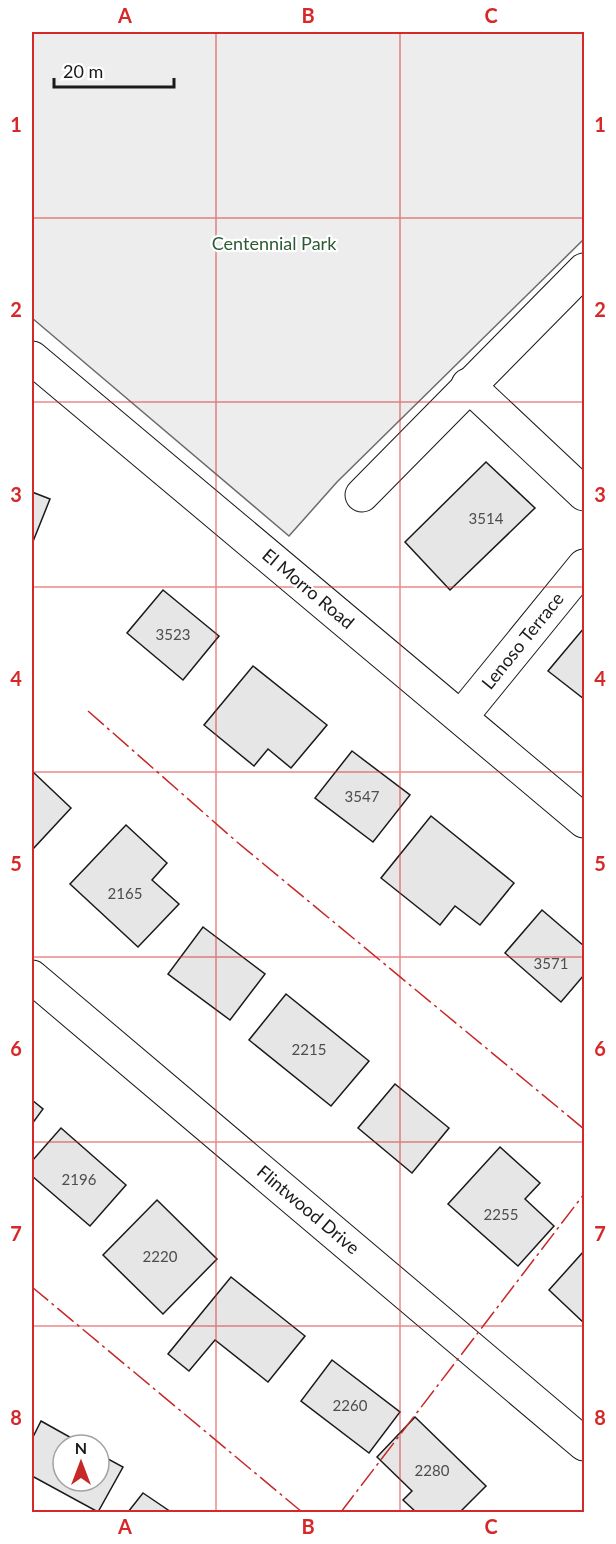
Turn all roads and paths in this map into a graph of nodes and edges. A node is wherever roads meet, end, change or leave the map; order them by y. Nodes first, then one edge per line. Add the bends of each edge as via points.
1 (585, 270) edge
2 (32, 358) edge
3 (468, 386) junction
4 (585, 494) edge
5 (362, 495) dead end
6 (585, 566) edge
7 (461, 717) junction
8 (585, 822) edge
9 (32, 976) edge
10 (585, 1444) edge

1 - 3 street
2 - 7 street, El Morro Road
3 - 4 street
3 - 5 street
6 - 7 street, Lenoso Terrace
7 - 8 street, El Morro Road
9 - 10 street, Flintwood Drive

